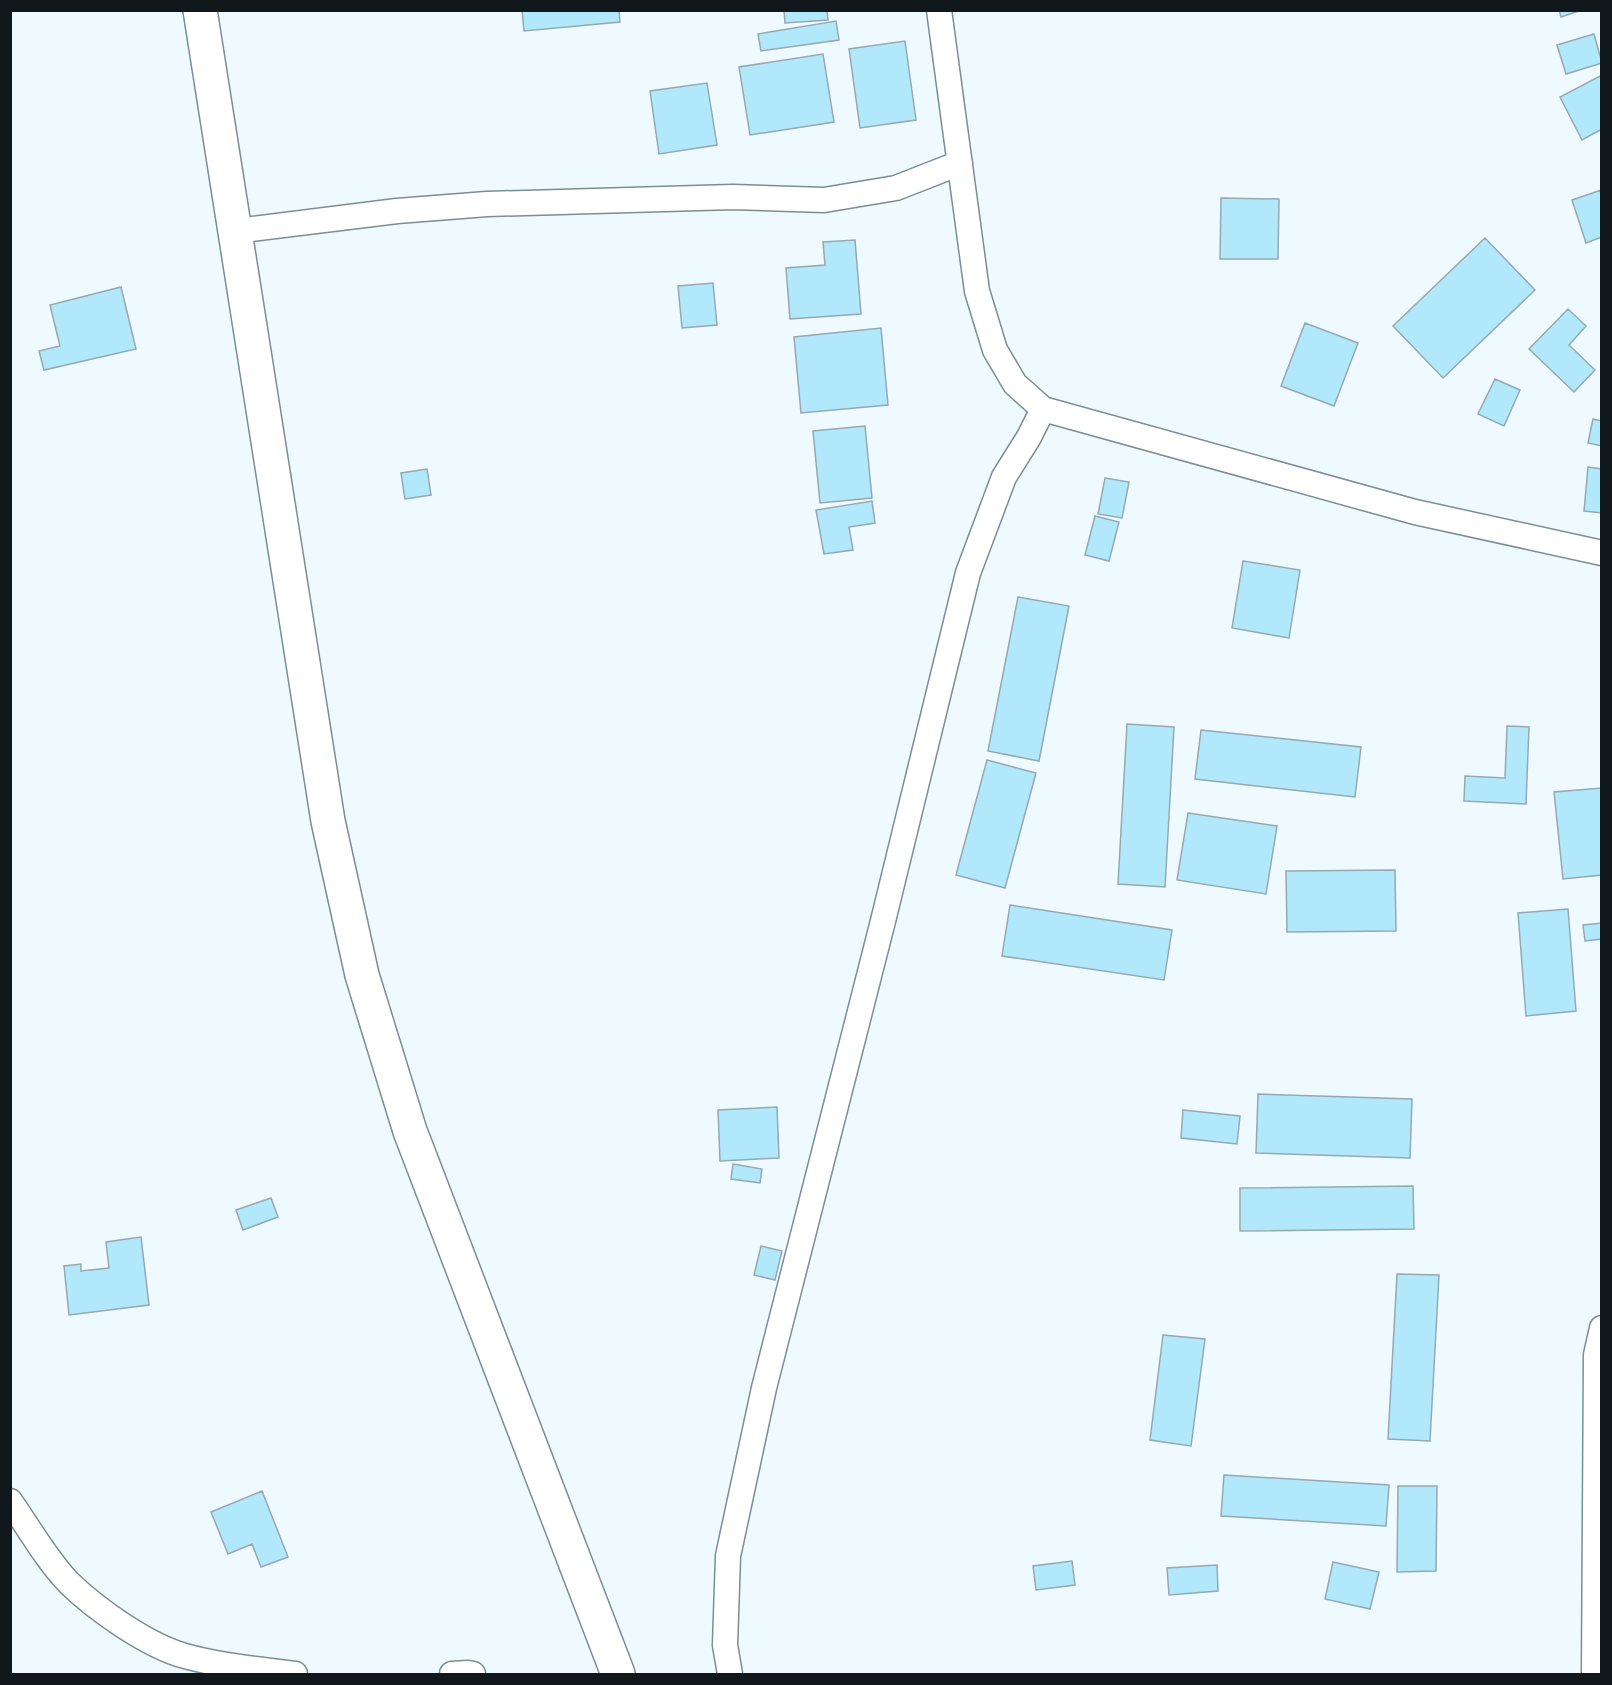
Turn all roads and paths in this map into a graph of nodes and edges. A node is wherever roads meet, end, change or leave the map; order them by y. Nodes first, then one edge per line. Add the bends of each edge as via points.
1 (200, 10) edge
2 (939, 10) edge
3 (960, 163) junction
4 (236, 231) junction
5 (1043, 409) junction
6 (1602, 553) edge
7 (1602, 1328) edge
8 (10, 1501) edge
9 (295, 1674) edge
10 (452, 1674) edge
11 (473, 1674) edge
12 (618, 1674) edge
13 (730, 1674) edge
14 (1594, 1674) edge

1 - 4 main road
2 - 3 street
3 - 4 street via 896,189 824,200 733,197 487,204
3 - 5 street via 977,291 995,350 1015,384
4 - 12 main road via 328,821 362,975 410,1131
5 - 6 street via 1415,512
5 - 13 street via 1004,477 968,573 764,1388 728,1556 725,1644
7 - 14 street via 1596,1355
8 - 9 street via 69,1583 142,1638 184,1656
10 - 11 street

